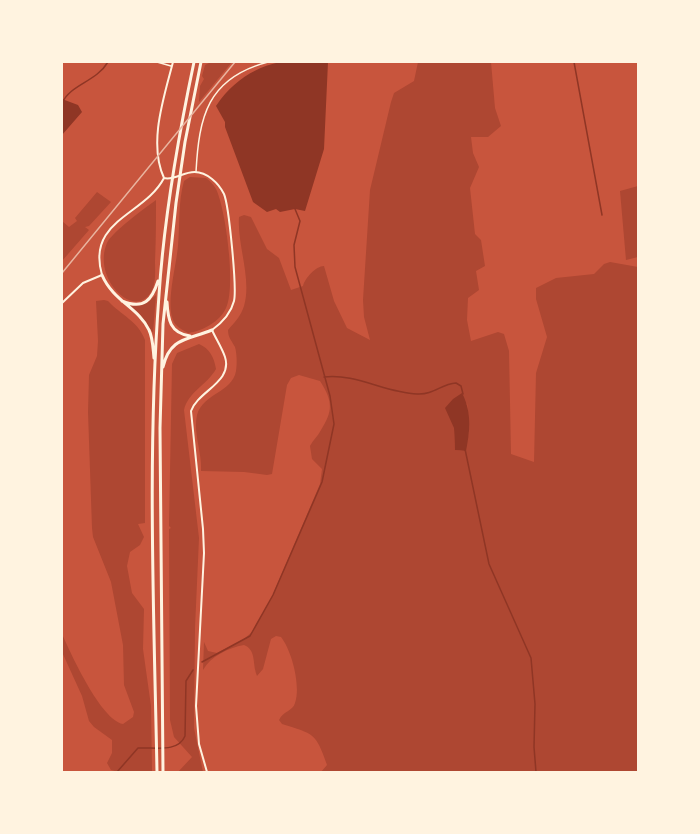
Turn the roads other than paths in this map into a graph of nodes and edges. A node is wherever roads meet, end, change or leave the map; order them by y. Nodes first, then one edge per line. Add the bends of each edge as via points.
1 (157, 62) edge
2 (173, 62) edge
3 (194, 62) edge
4 (201, 62) edge
5 (268, 62) edge
6 (172, 66) junction
7 (196, 172) junction
8 (164, 178) junction
9 (161, 273) junction
10 (102, 275) junction
11 (166, 293) junction
12 (118, 298) junction
13 (62, 303) edge
14 (212, 330) junction
15 (192, 336) junction
16 (155, 369) junction
17 (161, 374) junction
18 (157, 772) edge
19 (163, 772) edge
20 (207, 772) edge

1 - 6 street
2 - 6 street
3 - 9 highway
4 - 11 highway via 185,142
5 - 7 street via 236,75 207,105 200,126
6 - 8 street via 158,131
7 - 8 street
7 - 14 street via 210,177 220,187 228,212 235,299 226,317
8 - 10 street via 106,235 100,253
9 - 12 highway via 146,302 134,305
9 - 16 highway
10 - 12 highway
10 - 13 street via 78,287
11 - 15 highway via 171,326
11 - 17 highway
12 - 16 highway via 149,330
14 - 15 highway
14 - 20 street via 225,357 225,371 217,383 199,396 190,411 204,553 196,706 199,744
15 - 17 highway via 170,349
16 - 18 highway
17 - 19 highway

